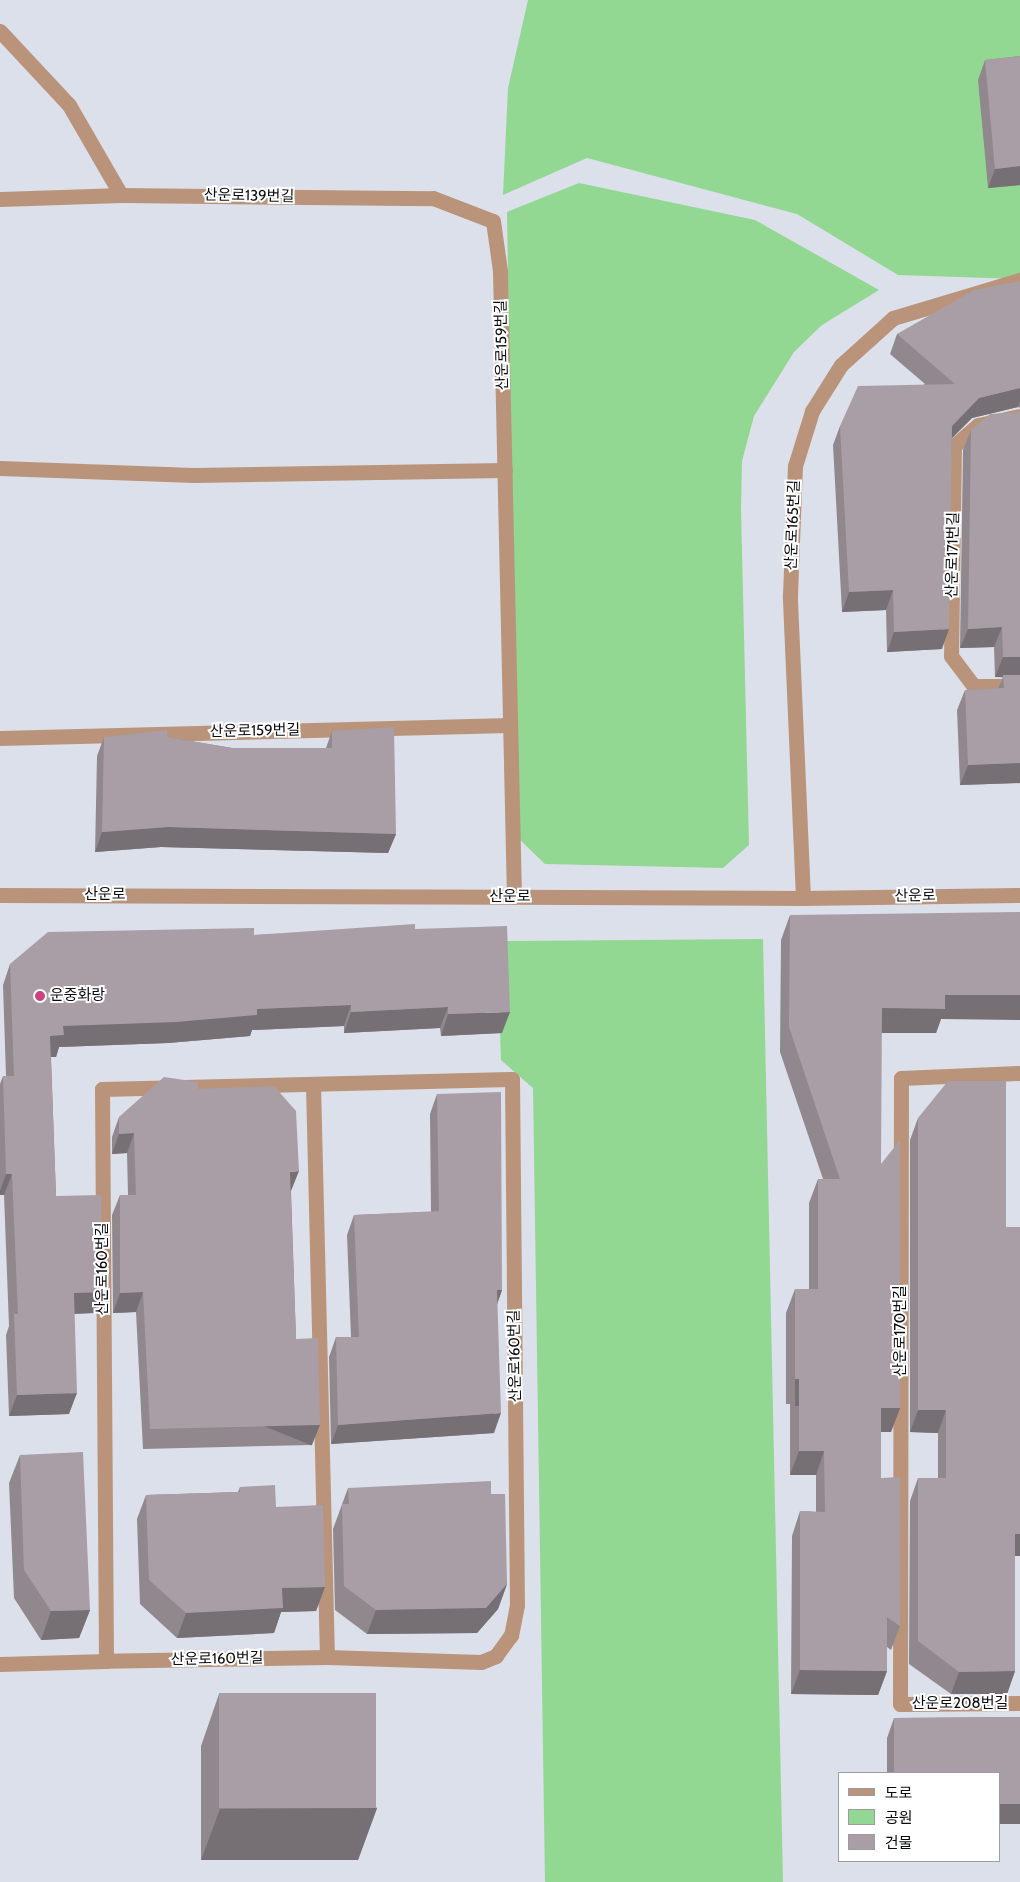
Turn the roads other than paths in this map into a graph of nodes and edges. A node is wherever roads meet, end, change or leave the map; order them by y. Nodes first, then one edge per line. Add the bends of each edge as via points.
1 (0, 31) edge
2 (121, 195) junction
3 (0, 199) edge
4 (493, 221) joint
5 (1020, 280) edge
6 (1020, 416) edge
7 (0, 468) edge
8 (505, 470) junction
9 (1020, 686) edge
10 (510, 725) junction
11 (0, 738) edge
12 (1020, 894) edge
13 (0, 895) edge
14 (514, 897) junction
15 (802, 898) junction
16 (1020, 1073) edge
17 (312, 1085) junction
18 (327, 1657) junction
19 (106, 1661) junction
20 (0, 1664) edge
21 (1020, 1703) edge
22 (900, 1704) joint

1 - 2 street via 69,105
2 - 3 street, 산운로139번길
2 - 4 street, 산운로139번길 via 433,198
4 - 8 street, 산운로159번길 via 500,271
5 - 15 street, 산운로165번길 via 893,318 864,339 841,365 812,411 795,466 790,595
6 - 9 street, 산운로171번길 via 978,425 954,446 951,656 974,686
7 - 8 street via 194,476
8 - 10 street, 산운로159번길
10 - 11 street, 산운로159번길
10 - 14 street, 산운로159번길
12 - 15 street, 산운로
13 - 14 street, 산운로
14 - 15 street, 산운로
16 - 22 street, 산운로170번길 via 901,1078
17 - 18 street
17 - 18 street, 산운로160번길 via 512,1079 517,1605 511,1635 496,1656 480,1662
17 - 19 street, 산운로160번길 via 102,1089
18 - 19 street, 산운로160번길
19 - 20 street, 산운로160번길
21 - 22 street, 산운로208번길

